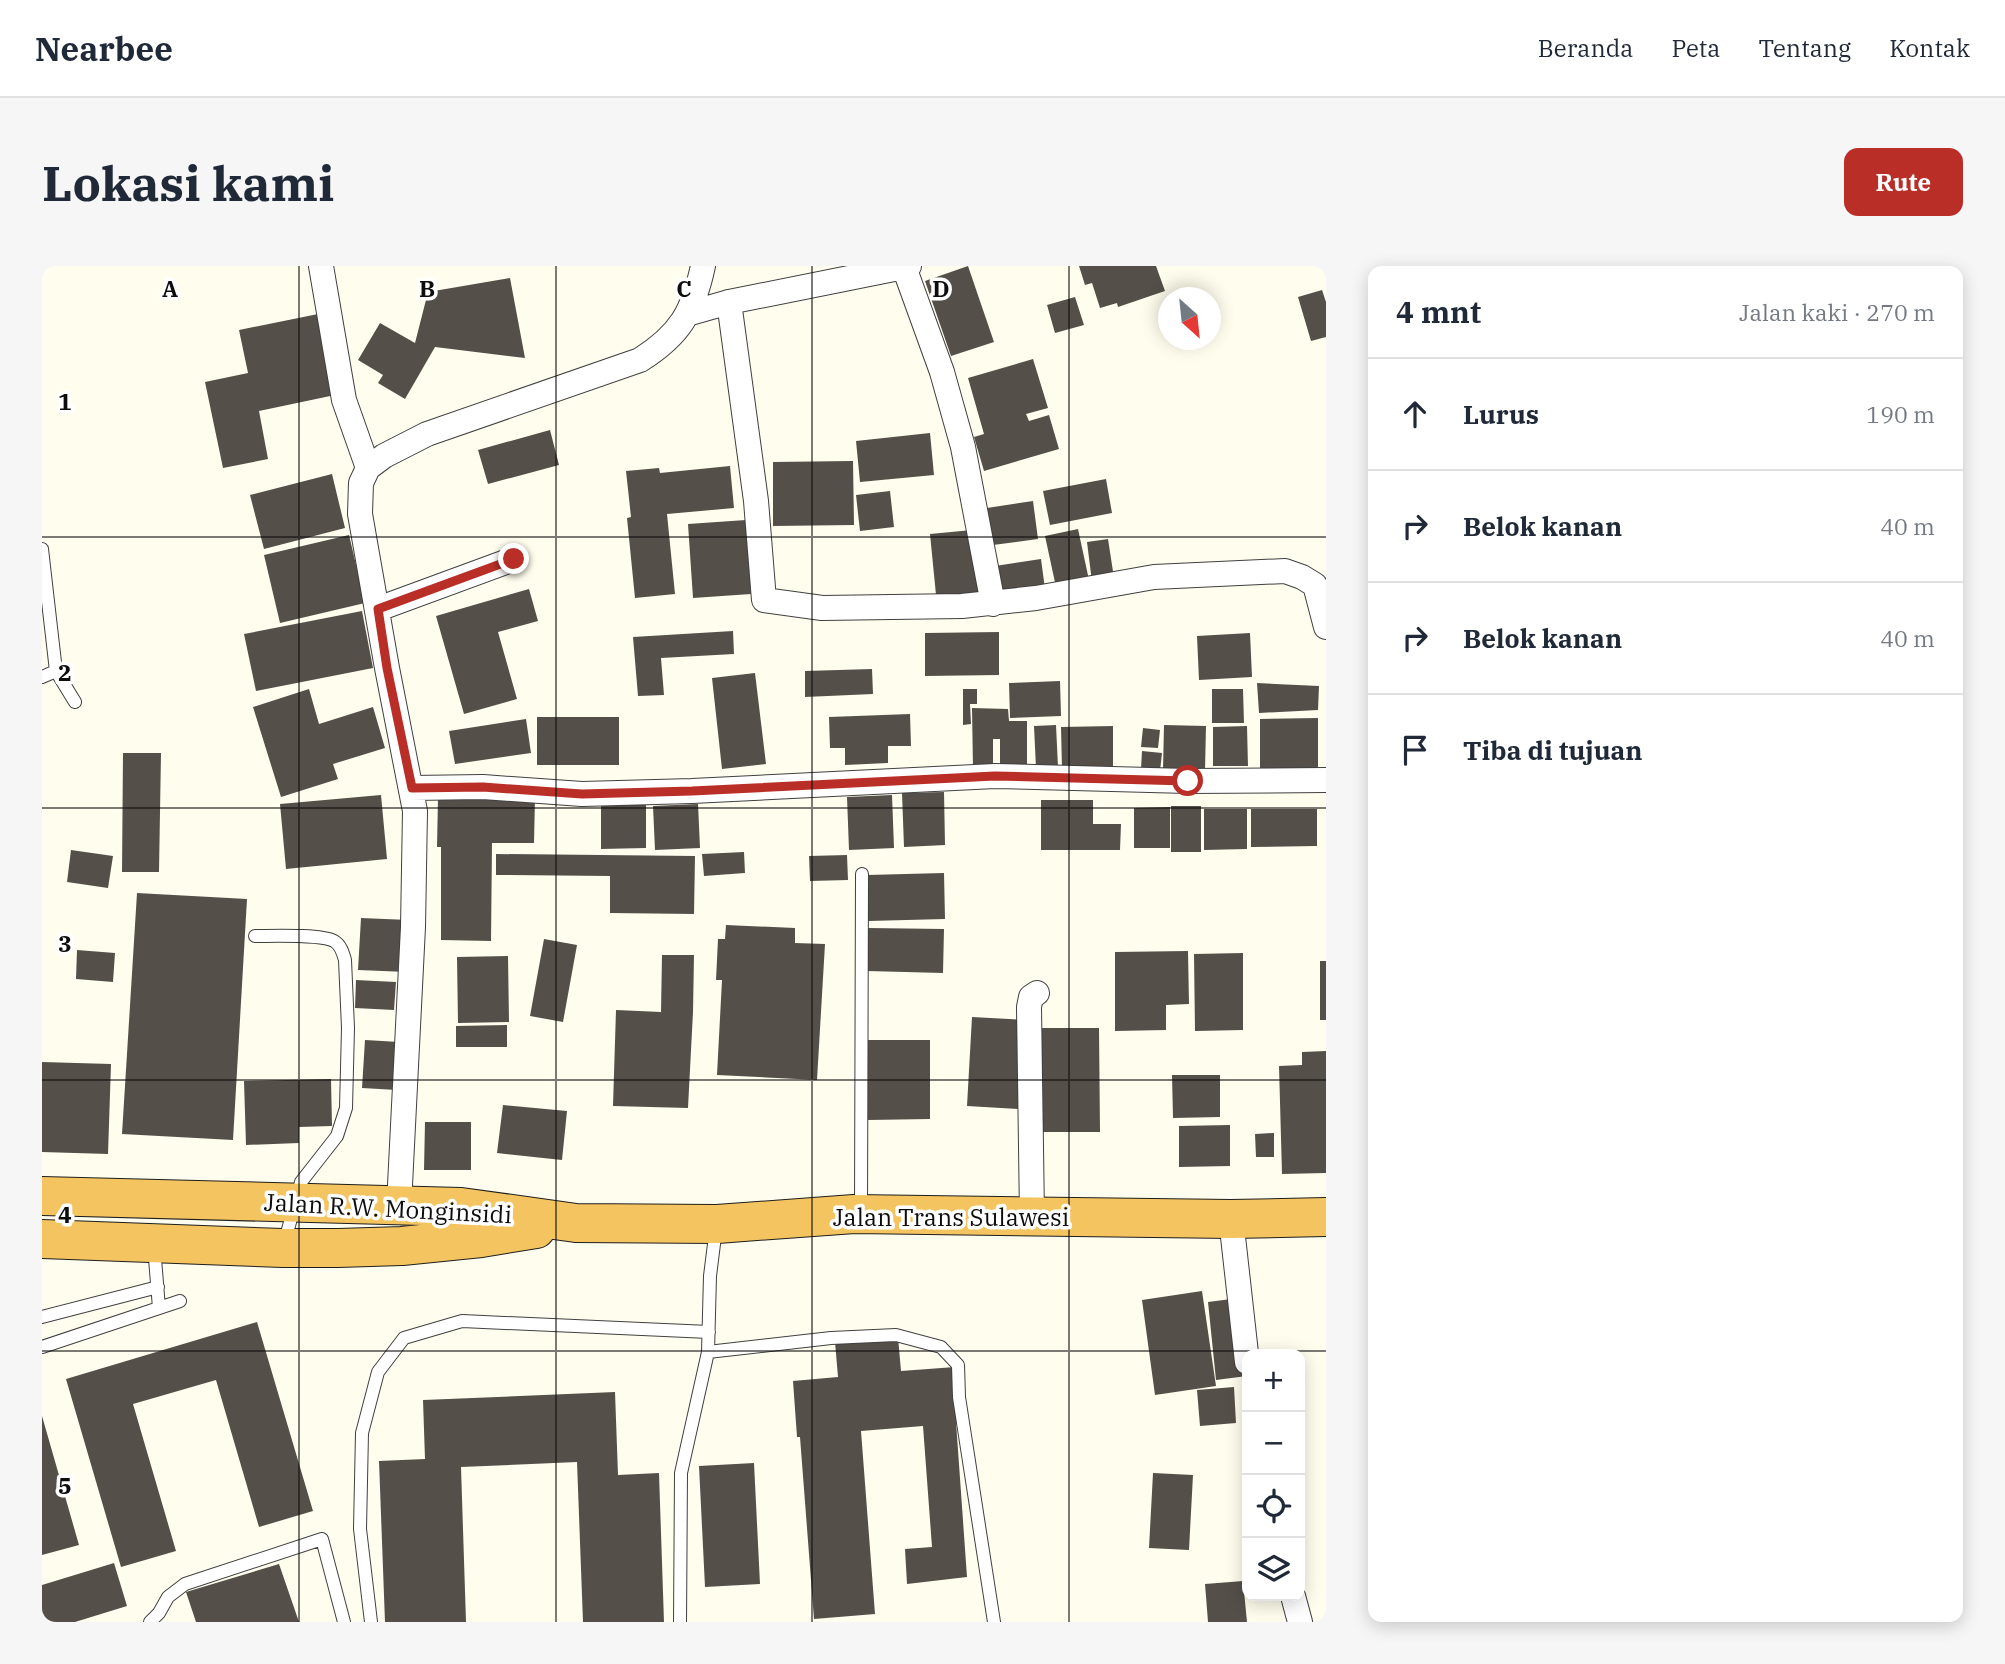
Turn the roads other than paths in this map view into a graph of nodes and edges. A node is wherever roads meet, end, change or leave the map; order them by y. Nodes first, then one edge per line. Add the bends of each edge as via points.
1 (321, 266) edge
2 (703, 266) edge
3 (906, 267) edge
4 (729, 302) junction
5 (687, 314) junction
6 (368, 468) junction
7 (42, 549) edge
8 (514, 559) dead end
9 (993, 604) junction
10 (378, 609) junction
11 (1326, 627) edge
12 (56, 671) junction
13 (42, 677) edge
14 (75, 702) dead end
15 (1326, 780) edge
16 (412, 788) junction
17 (862, 874) dead end
18 (255, 936) dead end
19 (1037, 993) dead end
20 (42, 1196) edge
21 (294, 1202) junction
22 (399, 1205) junction
23 (861, 1214) junction
24 (1032, 1217) junction
25 (1326, 1217) edge
26 (1231, 1219) junction
27 (576, 1223) junction
28 (717, 1224) junction
29 (42, 1239) edge
30 (154, 1242) junction
31 (283, 1248) junction
32 (158, 1287) junction
33 (180, 1301) dead end
34 (159, 1308) junction
35 (42, 1317) edge
36 (709, 1332) junction
37 (42, 1346) edge
38 (1246, 1349) edge
39 (708, 1352) junction
40 (1294, 1601) edge
41 (150, 1622) edge
42 (344, 1622) edge
43 (371, 1622) edge
44 (680, 1622) edge
45 (994, 1622) edge
46 (1300, 1622) edge

1 - 6 street via 344,400
2 - 5 street
3 - 4 street
3 - 9 street via 963,447
4 - 5 street
4 - 9 street via 757,501 764,600 822,608
5 - 6 street via 675,334 640,360 427,434
6 - 10 street via 361,483 360,514
7 - 12 lane
8 - 10 street
9 - 11 street via 1154,577 1285,571 1315,585
10 - 16 street
12 - 13 lane
12 - 14 lane
15 - 16 street via 995,776 582,794 483,787
16 - 22 street via 416,836
17 - 23 lane
18 - 21 lane via 321,938 335,942 345,960 346,1108 337,1136 301,1182
19 - 24 street via 1029,1007
20 - 21 highway, Jalan R.W. Monginsidi
21 - 22 highway, Jalan R.W. Monginsidi
21 - 31 lane
22 - 27 highway, Jalan R.W. Monginsidi via 461,1207
23 - 24 highway, Jalan Trans Sulawesi
23 - 28 highway, Jalan Trans Sulawesi
24 - 26 highway, Jalan Trans Sulawesi
25 - 26 highway, Jalan Trans Sulawesi
26 - 38 street
27 - 28 highway, Jalan Trans Sulawesi
27 - 31 highway, Jalan R.W. Monginsidi via 402,1246
28 - 36 lane
29 - 30 highway, Jalan R.W. Monginsidi
30 - 31 highway, Jalan R.W. Monginsidi
30 - 32 lane
32 - 34 lane
32 - 35 lane
33 - 34 lane
34 - 37 lane
36 - 39 lane
36 - 43 lane via 462,1321 404,1338 378,1372 362,1433 360,1529
39 - 44 lane via 681,1473
39 - 45 lane via 896,1335 941,1347 958,1365
40 - 46 street
41 - 42 lane via 168,1597 185,1584 322,1539

